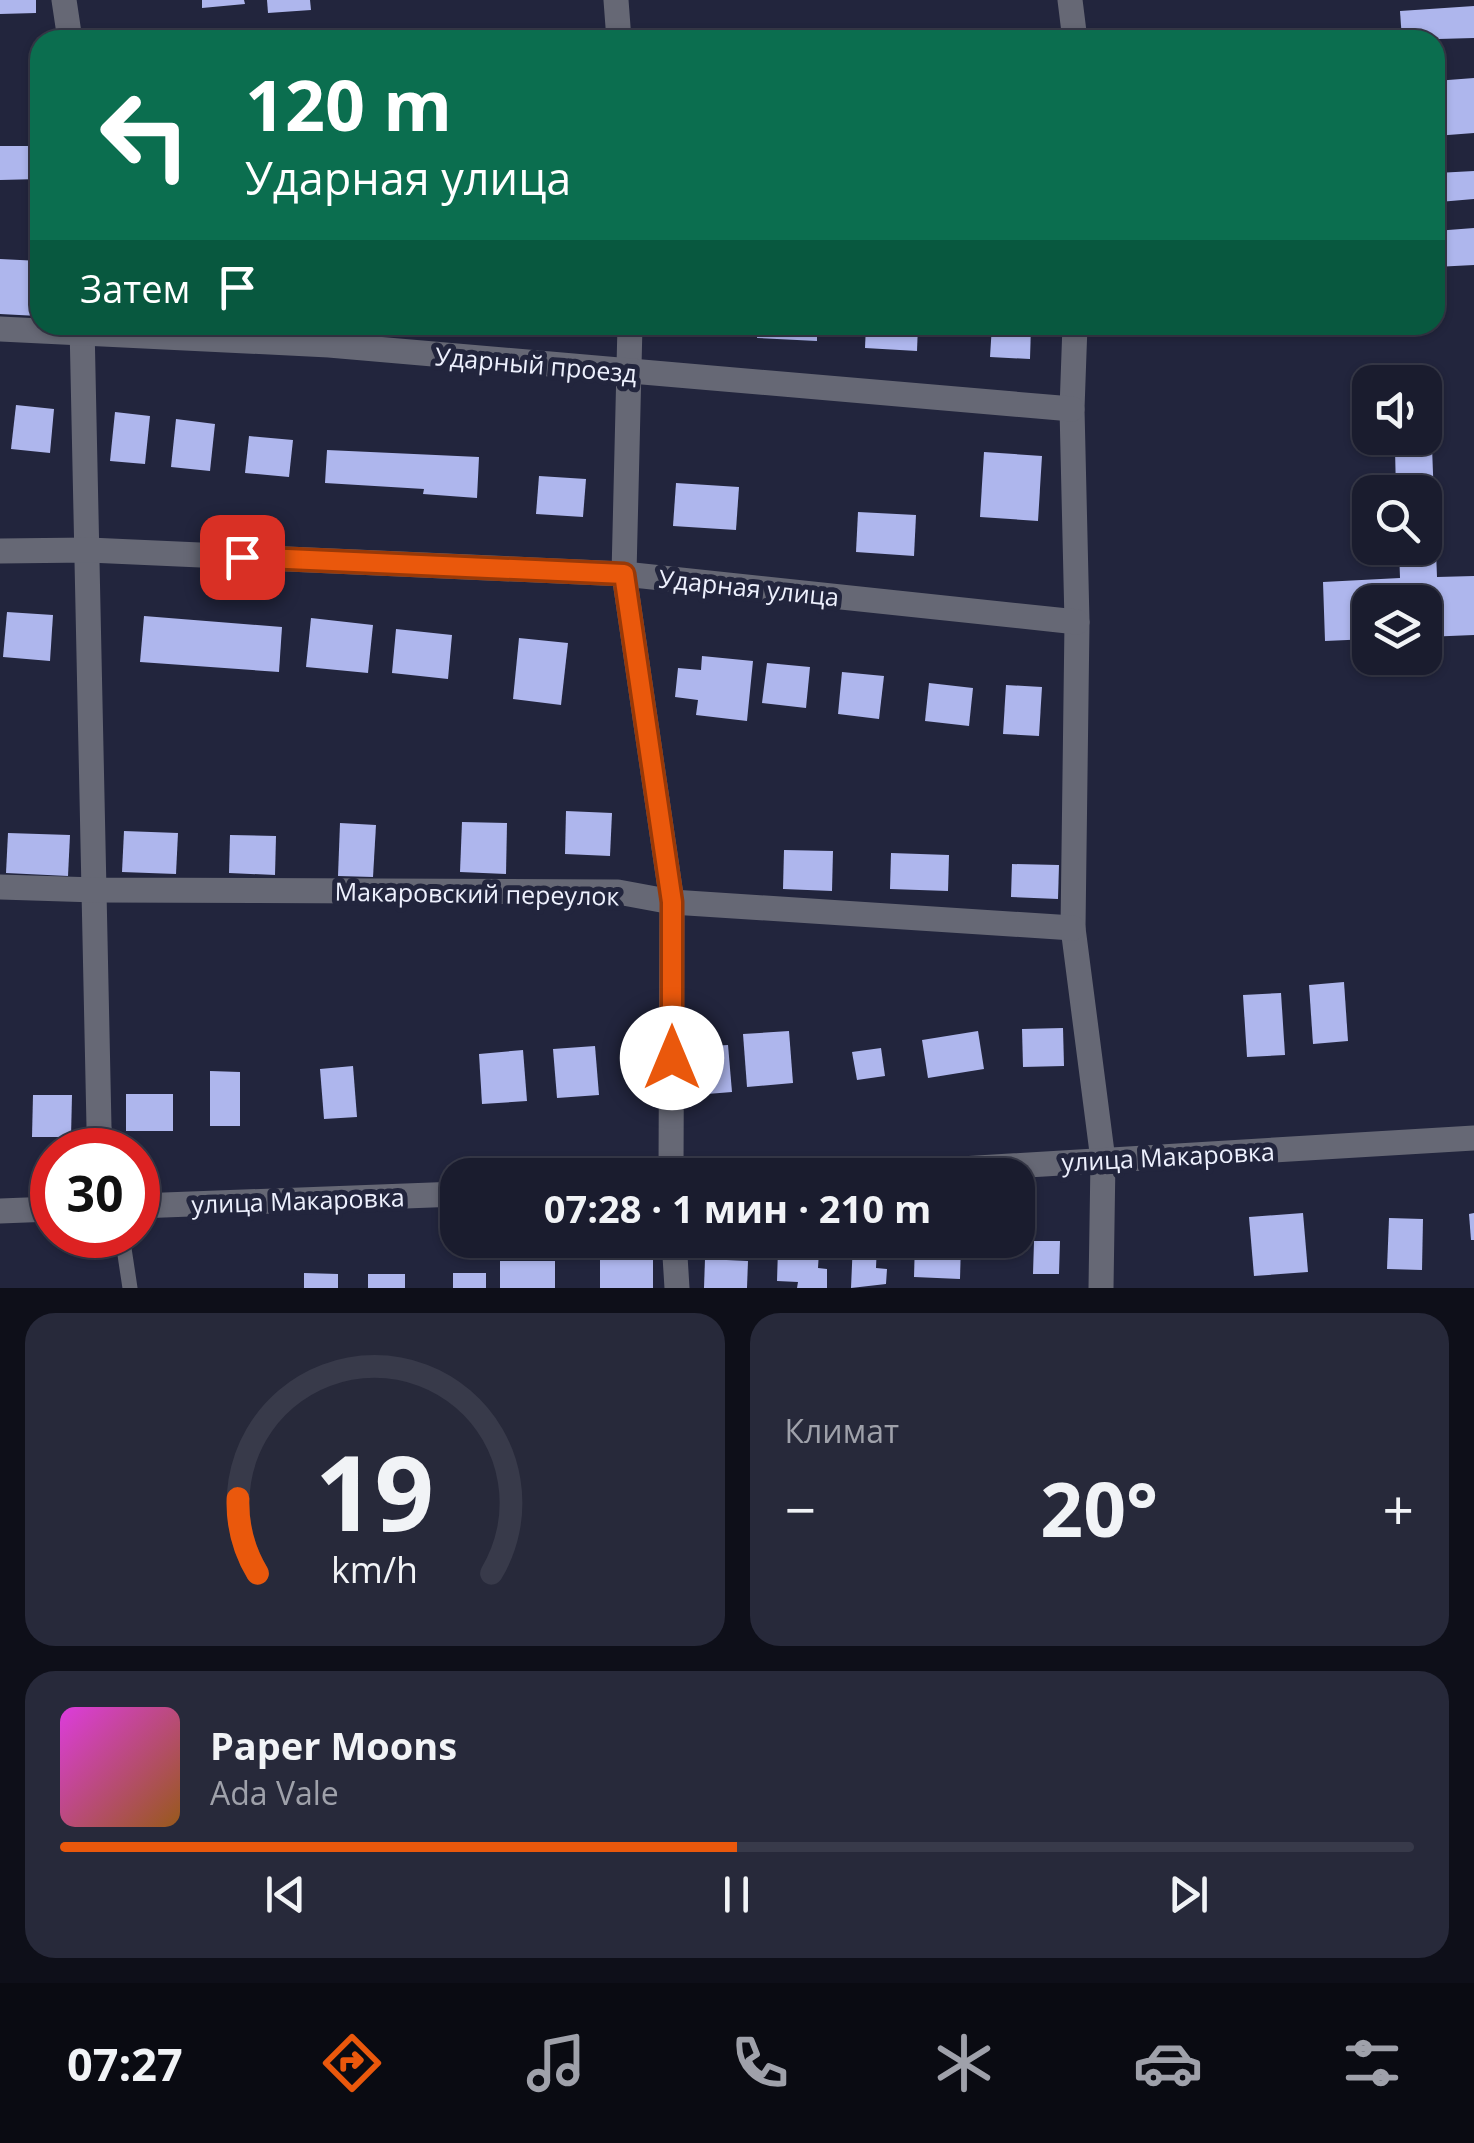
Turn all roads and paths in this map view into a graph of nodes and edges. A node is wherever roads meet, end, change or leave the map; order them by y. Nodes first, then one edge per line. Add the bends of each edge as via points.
1 (64, 0) edge
2 (616, 0) edge
3 (1070, 0) edge
4 (68, 30) edge
5 (618, 30) edge
6 (1074, 30) edge
7 (0, 329) edge
8 (30, 329) edge
9 (82, 335) edge
10 (184, 335) edge
11 (630, 335) edge
12 (1076, 335) edge
13 (630, 372) junction
14 (1072, 409) junction
15 (89, 550) junction
16 (0, 551) edge
17 (624, 574) junction
18 (1077, 622) junction
19 (0, 886) edge
20 (96, 890) junction
21 (672, 902) junction
22 (1073, 928) junction
23 (101, 1128) edge
24 (1474, 1138) edge
25 (671, 1158) edge
26 (1103, 1160) junction
27 (1035, 1164) edge
28 (440, 1195) edge
29 (160, 1205) edge
30 (30, 1210) edge
31 (0, 1211) edge
32 (125, 1258) edge
33 (675, 1258) edge
34 (130, 1288) edge
35 (677, 1288) edge
36 (1100, 1288) edge

1 - 4 street
2 - 5 street
3 - 6 street
7 - 8 street, Ударный проезд
9 - 15 street
10 - 13 street, Ударный проезд
11 - 13 street
12 - 14 street
13 - 14 street, Ударный проезд
13 - 17 street
14 - 18 street
15 - 16 street, Ударная улица
15 - 17 street, Ударная улица
15 - 20 street
17 - 18 street, Ударная улица
17 - 21 street
18 - 22 street
19 - 20 street, Макаровский переулок
20 - 21 street, Макаровский переулок via 618,892
20 - 23 street
21 - 22 street, Макаровский переулок
21 - 25 street
22 - 26 street
24 - 26 street, улица Макаровка
26 - 27 street, улица Макаровка
26 - 36 street
28 - 29 street, улица Макаровка
30 - 31 street
32 - 34 lane
33 - 35 street

